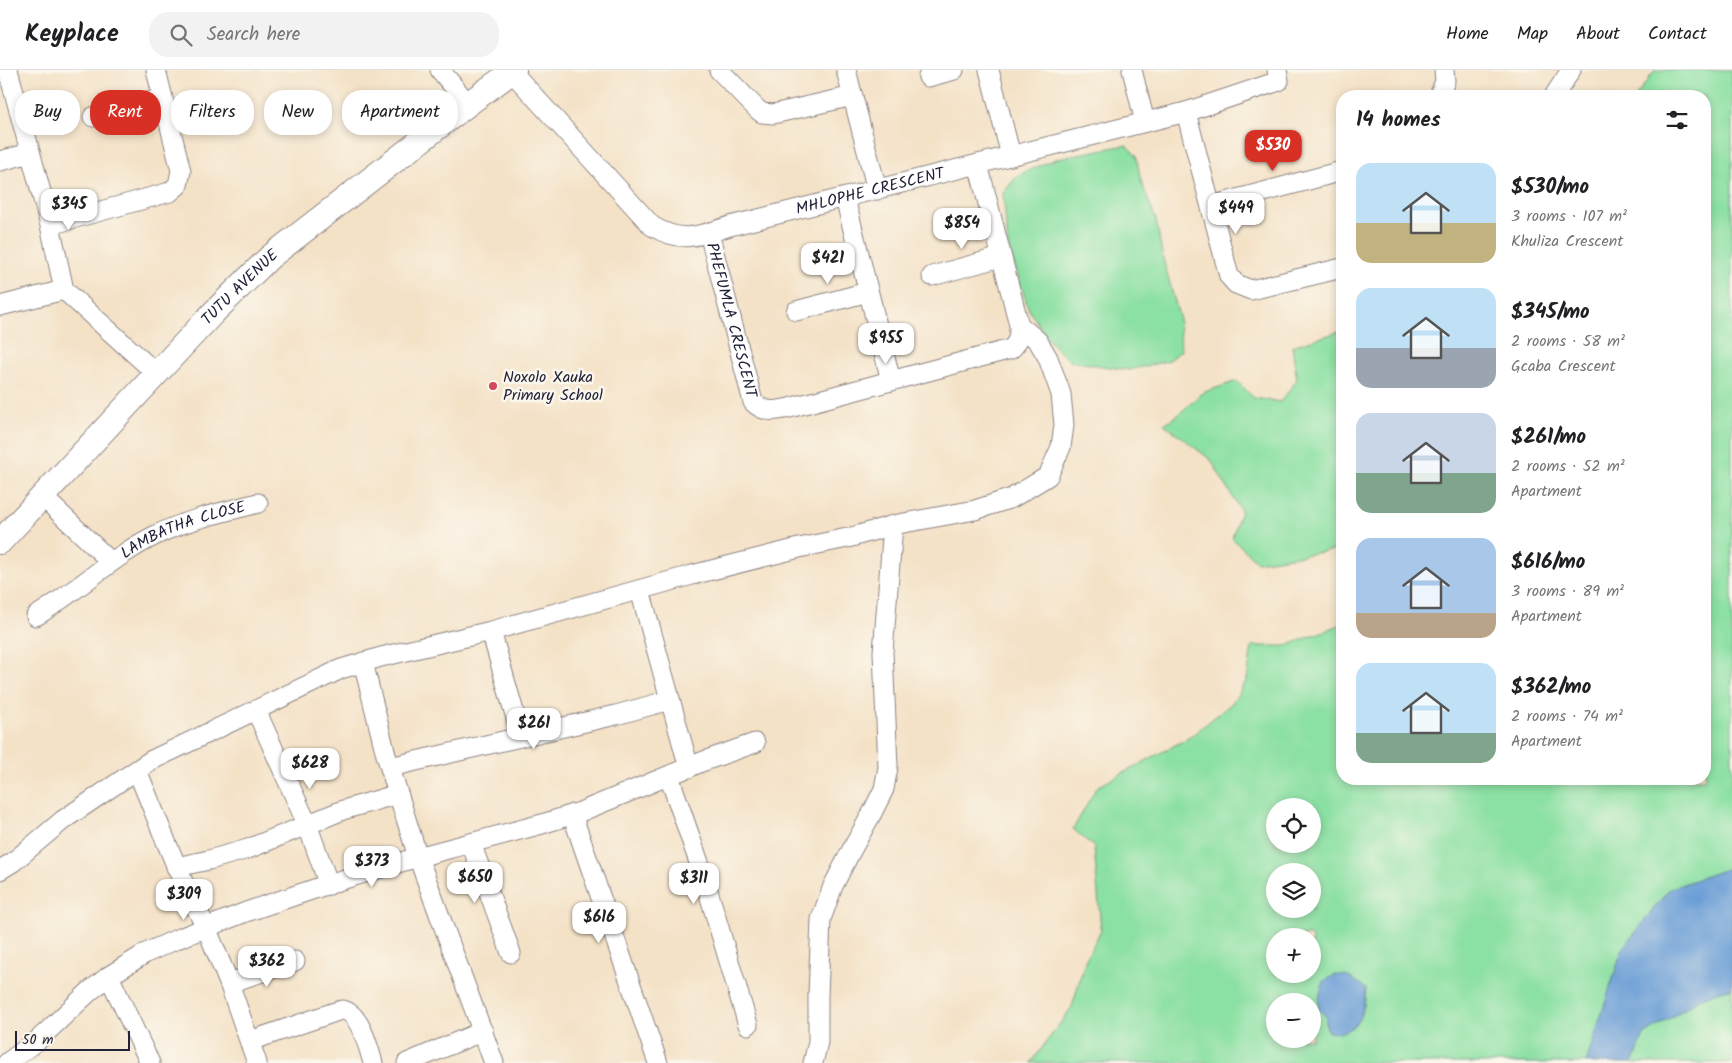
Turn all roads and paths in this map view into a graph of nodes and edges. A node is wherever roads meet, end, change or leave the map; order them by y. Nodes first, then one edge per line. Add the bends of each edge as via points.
1 (8, 70) edge
2 (156, 70) edge
3 (440, 70) edge
4 (719, 70) edge
5 (846, 70) edge
6 (954, 70) edge
7 (989, 70) edge
8 (1132, 70) edge
9 (1277, 70) edge
10 (1444, 70) edge
11 (1571, 70) edge
12 (513, 71) edge
13 (928, 77) dead end
14 (1441, 90) edge
15 (1558, 90) edge
16 (853, 96) junction
17 (163, 98) joint
18 (468, 104) junction
19 (1186, 112) junction
20 (1145, 122) junction
21 (30, 153) junction
22 (1011, 156) junction
23 (0, 161) edge
24 (978, 164) junction
25 (1336, 173) edge
26 (877, 190) junction
27 (845, 198) junction
28 (1211, 206) junction
29 (50, 225) junction
30 (709, 233) junction
31 (1001, 257) junction
32 (1336, 269) edge
33 (932, 276) dead end
34 (64, 290) junction
35 (868, 292) junction
36 (0, 306) edge
37 (796, 311) dead end
38 (1019, 325) junction
39 (157, 374) junction
40 (891, 381) junction
41 (42, 496) junction
42 (258, 503) dead end
43 (893, 525) junction
44 (0, 542) edge
45 (111, 562) junction
46 (640, 590) junction
47 (36, 616) dead end
48 (492, 631) junction
49 (363, 662) junction
50 (670, 700) junction
51 (256, 710) junction
52 (521, 736) junction
53 (755, 743) dead end
54 (390, 768) junction
55 (689, 768) junction
56 (137, 770) junction
57 (669, 776) junction
58 (398, 794) junction
59 (572, 814) junction
60 (307, 824) junction
61 (471, 843) junction
62 (418, 857) junction
63 (176, 866) junction
64 (0, 870) edge
65 (329, 885) junction
66 (206, 927) junction
67 (510, 953) dead end
68 (295, 961) dead end
69 (109, 976) junction
70 (229, 983) junction
71 (748, 1025) dead end
72 (483, 1031) junction
73 (250, 1040) junction
74 (7, 1063) edge
75 (150, 1063) edge
76 (257, 1063) edge
77 (373, 1063) edge
78 (407, 1063) edge
79 (494, 1063) edge
80 (658, 1063) edge
81 (813, 1063) edge

1 - 21 street
2 - 17 street
3 - 18 street
4 - 16 street via 757,109 768,114
5 - 16 street
6 - 13 street
7 - 22 street
8 - 20 street
9 - 19 street, MHLOPHE CRESCENT via 1279,82
10 - 14 street
11 - 15 street
12 - 18 street, TUTU AVENUE
12 - 30 street, MHLOPHE CRESCENT via 652,226 680,237
16 - 26 street
17 - 29 street via 181,171 176,187 170,192
18 - 39 street, TUTU AVENUE via 270,256
19 - 20 street, MHLOPHE CRESCENT
19 - 28 street
20 - 22 street, MHLOPHE CRESCENT
21 - 23 street
21 - 29 street
22 - 24 street, MHLOPHE CRESCENT
24 - 26 street, MHLOPHE CRESCENT
24 - 31 street
25 - 28 street
26 - 27 street, MHLOPHE CRESCENT
27 - 30 street, MHLOPHE CRESCENT
27 - 35 street
28 - 32 street via 1229,276 1240,287 1251,290
29 - 34 street
30 - 40 street, PHEFUMLA CRESCENT via 751,397 757,406 772,412
31 - 33 street
31 - 38 street
34 - 36 street
34 - 39 street
35 - 37 street
35 - 40 street
38 - 40 street, PHEFUMLA CRESCENT via 1017,344 1010,349
38 - 43 street via 1038,341 1061,394 1062,447 1048,476 1003,501 974,510
39 - 41 street, TUTU AVENUE
41 - 44 street, TUTU AVENUE
41 - 45 street, LAMBATHA CLOSE
42 - 45 street, LAMBATHA CLOSE via 180,524
43 - 46 street
43 - 81 street via 883,652 888,767 884,789 833,886 822,919 818,1042
45 - 47 street, LAMBATHA CLOSE
46 - 48 street
46 - 50 street
48 - 49 street
48 - 52 street
49 - 51 street
49 - 54 street
50 - 52 street
50 - 55 street
51 - 56 street via 167,752
51 - 60 street
52 - 54 street
53 - 55 street
54 - 58 street
55 - 57 street
56 - 63 street
56 - 64 street via 63,820
57 - 59 street
57 - 71 street via 703,874
58 - 60 street
58 - 62 street
59 - 61 street
59 - 80 street
60 - 63 street via 241,851
60 - 65 street
61 - 62 street
61 - 67 street
62 - 65 street
62 - 72 street
63 - 66 street
65 - 66 street
66 - 69 street via 146,953
66 - 70 street
68 - 70 street
69 - 74 street via 38,1040
69 - 75 street
70 - 73 street
72 - 78 street
72 - 79 street
73 - 76 street
73 - 77 street via 344,1010 357,1022

